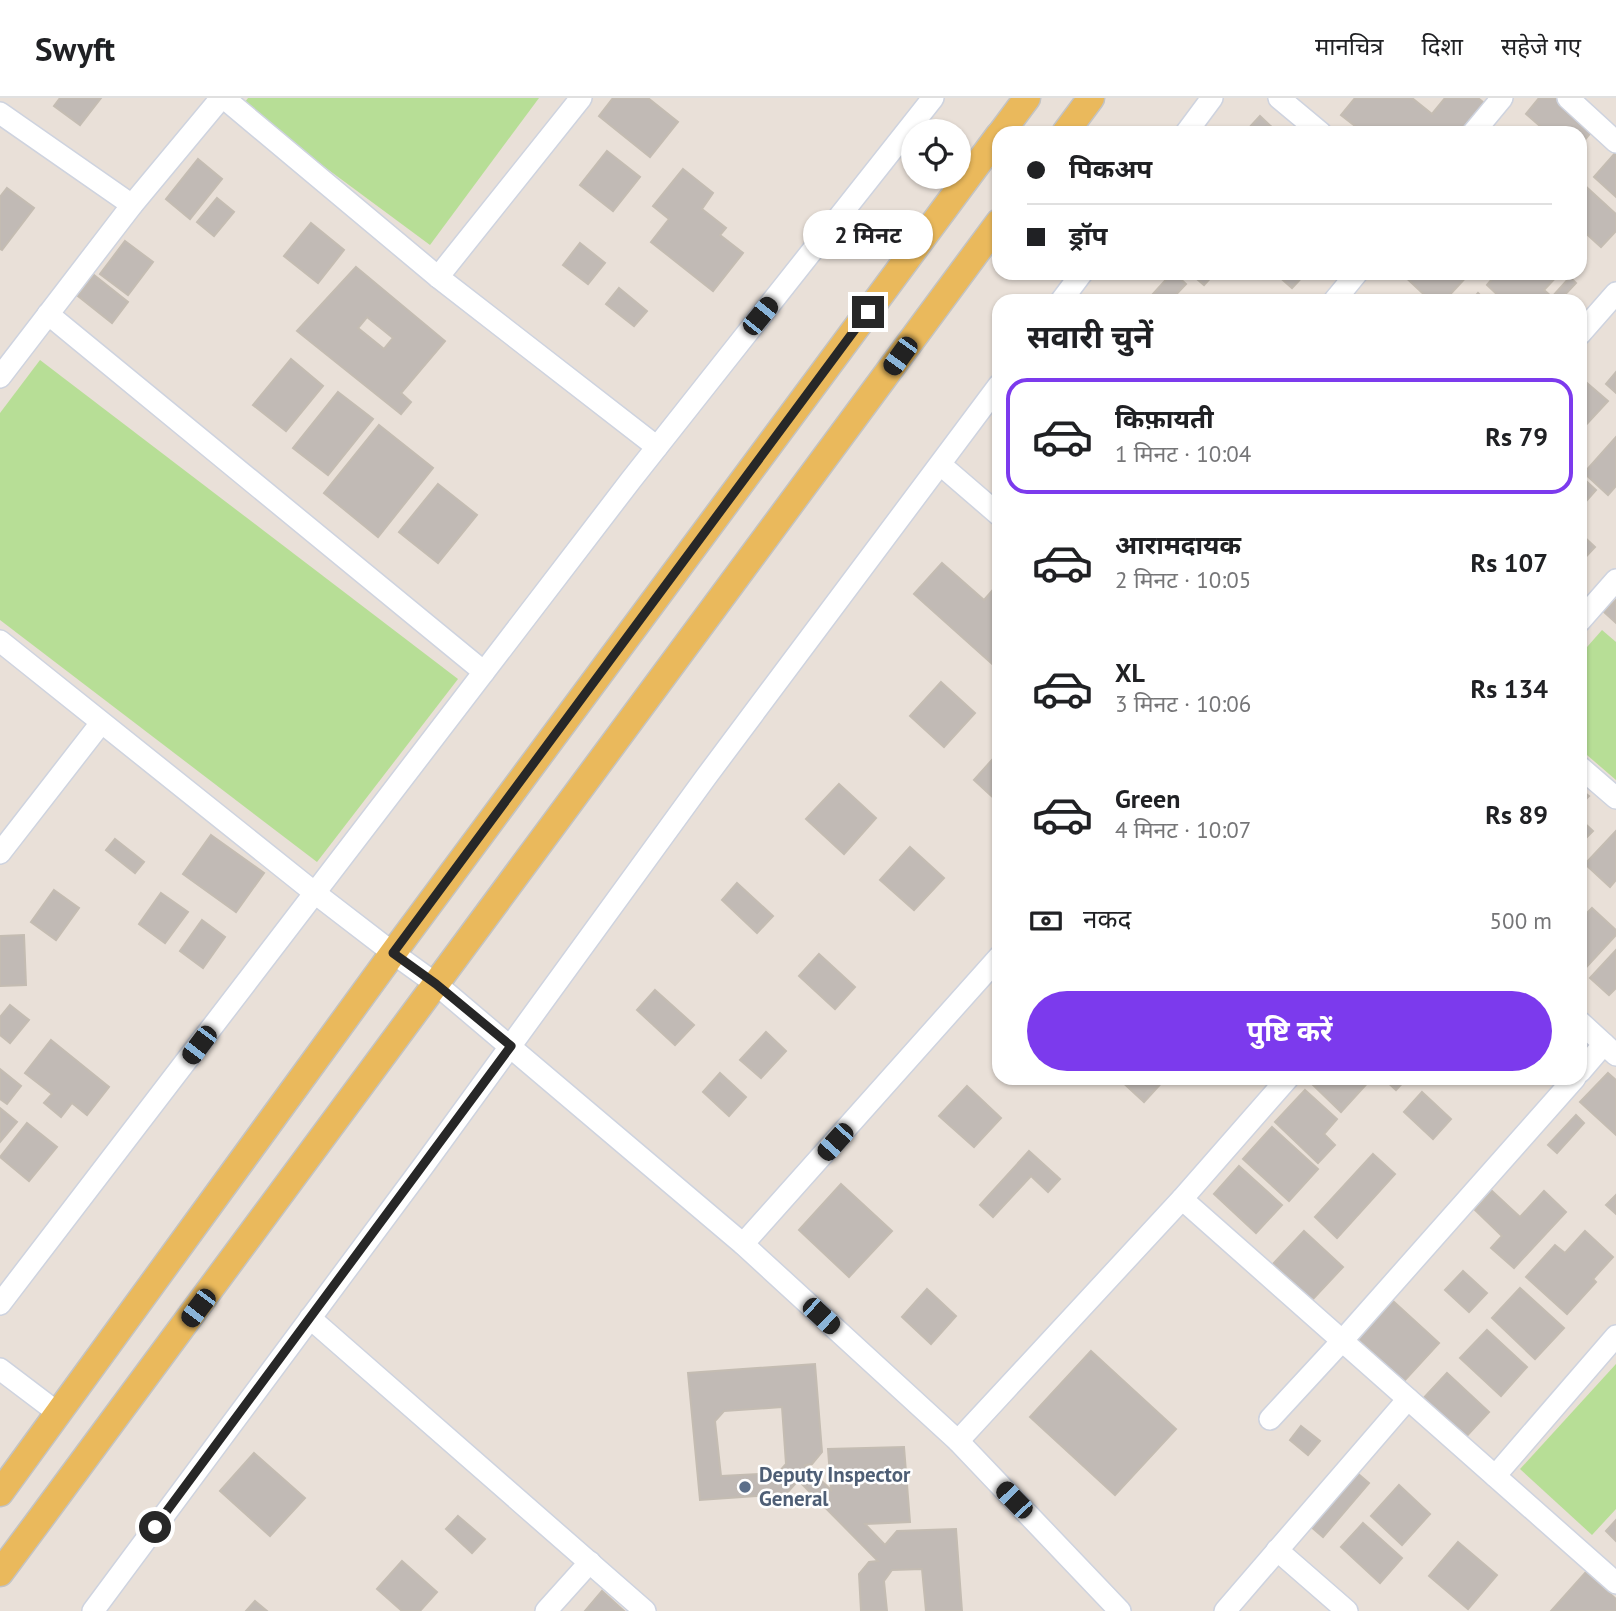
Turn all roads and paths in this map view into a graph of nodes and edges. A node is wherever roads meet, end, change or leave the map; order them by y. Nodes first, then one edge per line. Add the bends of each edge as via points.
1 (223, 98) edge
2 (581, 98) edge
3 (933, 98) edge
4 (1027, 98) edge
5 (1091, 98) edge
6 (1212, 98) edge
7 (1279, 98) edge
8 (1502, 98) edge
9 (1568, 98) edge
10 (0, 113) edge
11 (1006, 126) edge
12 (1070, 126) edge
13 (1191, 126) edge
14 (1313, 126) edge
15 (1479, 126) edge
16 (1616, 142) edge
17 (992, 145) edge
18 (132, 205) junction
19 (992, 231) edge
20 (438, 277) junction
21 (1351, 280) edge
22 (1616, 293) edge
23 (1340, 294) edge
24 (48, 314) junction
25 (1587, 326) edge
26 (0, 377) edge
27 (992, 395) edge
28 (657, 447) junction
29 (941, 465) junction
30 (992, 509) edge
31 (1616, 580) edge
32 (1587, 613) edge
33 (0, 641) edge
34 (484, 672) junction
35 (101, 723) junction
36 (1587, 773) edge
37 (1616, 798) edge
38 (0, 853) edge
39 (315, 893) junction
40 (393, 953) junction
41 (992, 965) edge
42 (436, 984) junction
43 (1587, 1028) edge
44 (511, 1046) junction
45 (1610, 1049) edge
46 (1587, 1067) edge
47 (1282, 1085) edge
48 (1568, 1085) edge
49 (1182, 1199) junction
50 (743, 1244) junction
51 (0, 1304) edge
52 (310, 1318) junction
53 (1616, 1336) edge
54 (1342, 1341) junction
55 (0, 1369) edge
56 (1408, 1399) junction
57 (58, 1413) junction
58 (1270, 1419) dead end
59 (958, 1441) junction
60 (1495, 1476) junction
61 (0, 1493) edge
62 (1277, 1550) junction
63 (590, 1562) junction
64 (0, 1573) edge
65 (1616, 1583) edge
66 (93, 1611) edge
67 (546, 1611) edge
68 (645, 1611) edge
69 (1120, 1611) edge
70 (1225, 1611) edge
71 (1348, 1611) edge

1 - 18 street
1 - 20 street
2 - 20 street
3 - 28 street
4 - 11 main road
5 - 12 main road
6 - 13 street
7 - 14 street
8 - 15 street
9 - 16 street
10 - 18 street
17 - 40 main road
18 - 24 street
19 - 42 main road
20 - 28 street
21 - 23 street
22 - 25 street
24 - 26 street
24 - 34 street
27 - 29 street
28 - 34 street
29 - 30 street
29 - 44 street
31 - 32 street
33 - 35 street
34 - 39 street
35 - 38 street
35 - 39 street
36 - 37 street
39 - 40 street
39 - 51 street
40 - 42 street
40 - 57 main road
41 - 50 street
42 - 44 street
42 - 64 main road
43 - 45 street
44 - 50 street
44 - 52 street
45 - 46 street
47 - 49 street
48 - 54 street
49 - 54 street
49 - 59 street
50 - 59 street
52 - 63 street
52 - 66 street
53 - 60 street
54 - 56 street
54 - 58 street
55 - 57 street
56 - 60 street
56 - 62 street
57 - 61 main road
59 - 69 street
60 - 65 street
62 - 70 street
62 - 71 street
63 - 67 street
63 - 68 street

